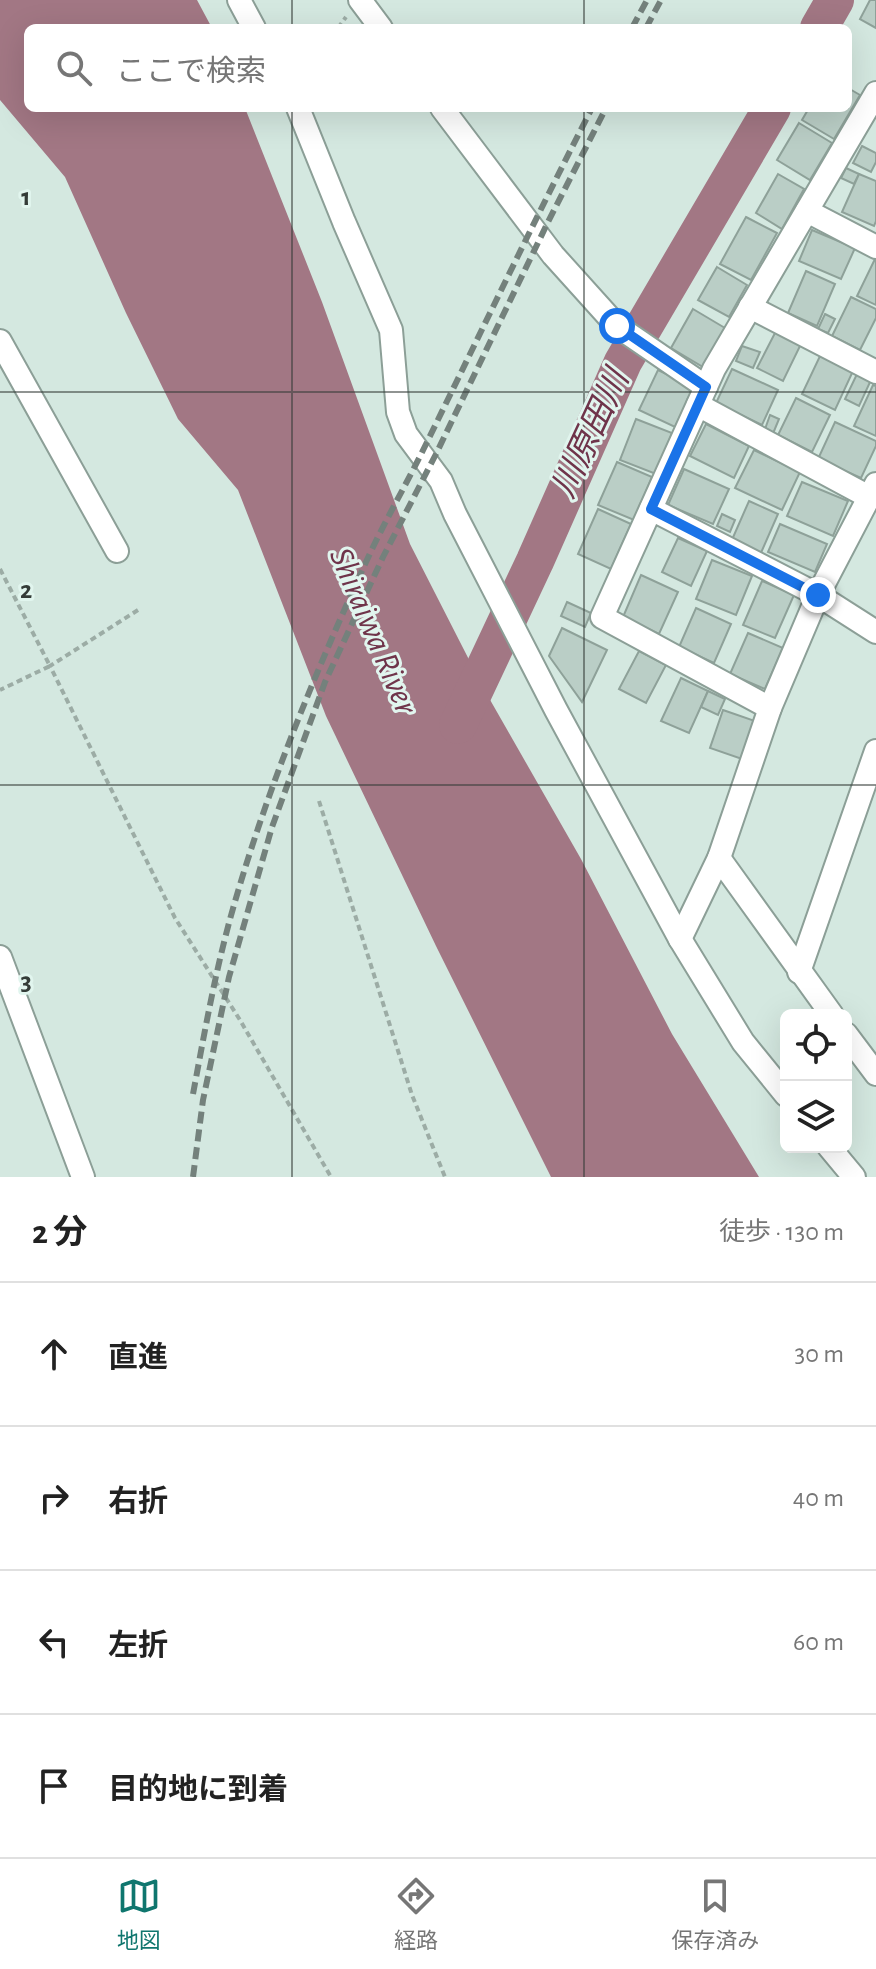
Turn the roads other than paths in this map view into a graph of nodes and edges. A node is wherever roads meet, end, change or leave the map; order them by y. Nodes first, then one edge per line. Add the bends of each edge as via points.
1 (239, 0) edge
2 (360, 0) edge
3 (252, 24) edge
4 (378, 24) edge
5 (873, 105) edge
6 (300, 112) edge
7 (445, 112) edge
8 (807, 211) junction
9 (876, 247) edge
10 (750, 307) junction
11 (0, 341) edge
12 (876, 372) edge
13 (702, 396) junction
14 (873, 491) edge
15 (651, 509) junction
16 (117, 551) dead end
17 (818, 595) junction
18 (876, 632) edge
19 (770, 708) junction
20 (876, 751) edge
21 (719, 858) junction
22 (680, 939) junction
23 (0, 957) edge
24 (799, 972) junction
25 (827, 1009) edge
26 (852, 1042) edge
27 (876, 1074) edge
28 (780, 1088) edge
29 (834, 1153) edge
30 (83, 1177) edge
31 (854, 1177) edge

1 - 3 street
2 - 4 street
5 - 8 street
6 - 22 street via 391,330 398,412 406,434 441,481
7 - 13 street via 553,255 617,326
8 - 9 street
8 - 10 street
10 - 12 street
10 - 13 street
11 - 16 street
13 - 14 street
13 - 15 street
14 - 17 street
15 - 17 street
15 - 19 street via 602,617
17 - 18 street
17 - 19 street
19 - 21 street
20 - 24 street
21 - 22 street
21 - 24 street
22 - 28 street via 743,1042
23 - 30 street
24 - 25 street
26 - 27 street
29 - 31 street

